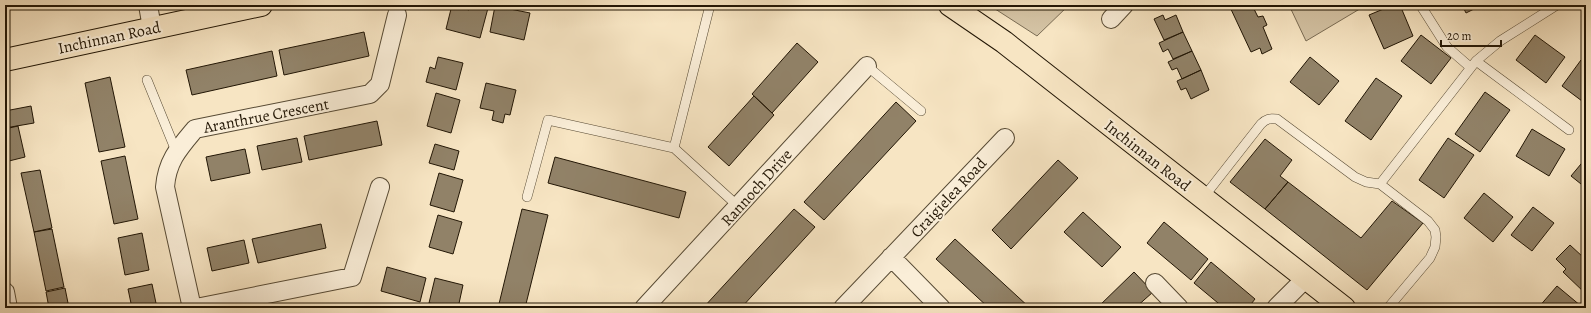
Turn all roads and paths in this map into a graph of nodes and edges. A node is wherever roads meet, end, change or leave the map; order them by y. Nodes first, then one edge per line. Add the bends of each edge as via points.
1 (148, 5) edge
2 (261, 5) edge
3 (710, 5) edge
4 (950, 5) edge
5 (1124, 5) edge
6 (1422, 6) edge
7 (1554, 6) edge
8 (397, 15) dead end
9 (1111, 19) dead end
10 (152, 28) junction
11 (5, 60) edge
12 (1473, 64) junction
13 (867, 66) joint
14 (147, 80) dead end
15 (921, 110) dead end
16 (1569, 130) dead end
17 (1005, 138) dead end
18 (674, 148) junction
19 (176, 150) junction
20 (1380, 184) junction
21 (380, 187) dead end
22 (527, 197) dead end
23 (1203, 198) junction
24 (739, 206) junction
25 (891, 257) junction
26 (1305, 279) junction
27 (1155, 283) dead end
28 (5, 292) edge
29 (8, 308) edge
30 (192, 308) edge
31 (196, 308) edge
32 (644, 308) edge
33 (843, 308) edge
34 (941, 308) edge
35 (1179, 308) edge
36 (1276, 308) edge
37 (1344, 308) edge
38 (1388, 308) edge

1 - 10 street
2 - 10 main road, Inchinnan Road
3 - 18 lane
4 - 23 main road, Inchinnan Road via 1004,42
5 - 9 street
6 - 12 lane via 1447,47
7 - 12 lane via 1500,41
8 - 19 street, Aranthrue Crescent via 380,84 370,94 195,129
10 - 11 main road, Inchinnan Road
12 - 16 lane
12 - 20 lane
13 - 15 lane
13 - 24 street, Rannoch Drive
14 - 19 lane
17 - 25 street, Craigielea Road
18 - 22 lane via 548,120
18 - 24 lane
19 - 30 street, Aranthrue Crescent via 166,172 165,187
20 - 23 lane via 1366,182 1355,176 1277,119 1272,118 1261,124
20 - 38 lane via 1428,220 1435,230 1436,237 1430,258
21 - 31 street via 352,276
23 - 26 main road, Inchinnan Road
24 - 32 street, Rannoch Drive
25 - 33 street, Craigielea Road
25 - 34 street
26 - 36 street
26 - 37 main road, Inchinnan Road
27 - 35 street
28 - 29 street

